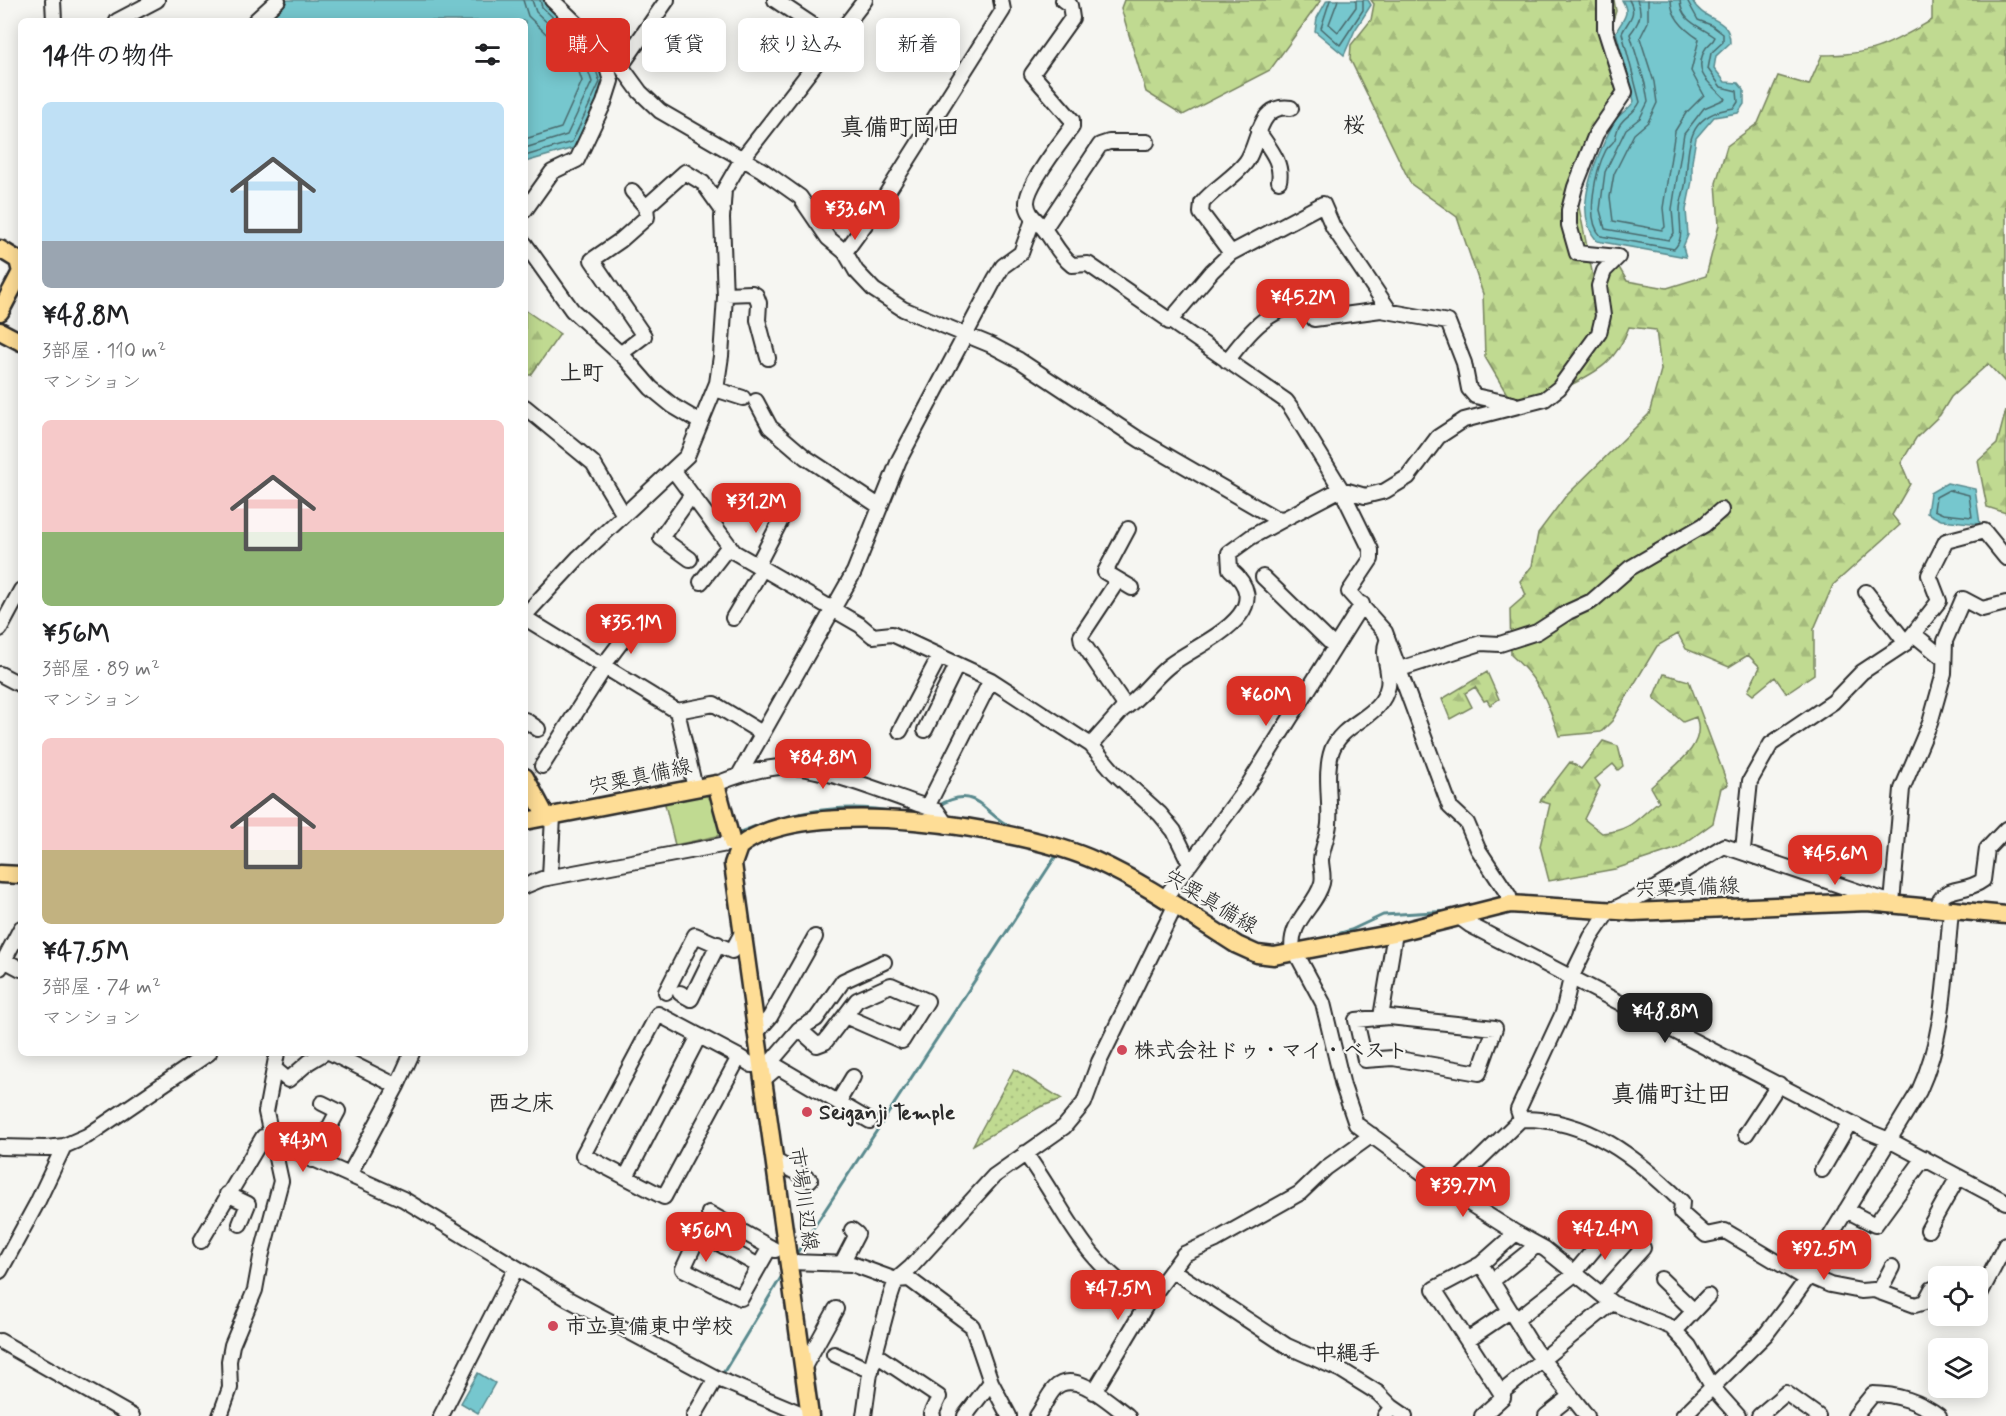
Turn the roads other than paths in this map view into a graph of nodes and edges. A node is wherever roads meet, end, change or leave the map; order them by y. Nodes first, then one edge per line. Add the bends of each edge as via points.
1 (53, 0) edge
2 (157, 0) edge
3 (278, 0) edge
4 (552, 0) edge
5 (667, 0) edge
6 (775, 0) edge
7 (866, 0) edge
8 (1001, 0) edge
9 (1063, 0) edge
10 (1605, 0) edge
11 (54, 18) edge
12 (123, 18) edge
13 (258, 18) edge
14 (571, 18) edge
15 (802, 18) edge
16 (852, 18) edge
17 (630, 53) edge
18 (608, 72) edge
19 (625, 72) edge
20 (810, 72) edge
21 (1291, 108) dead end
22 (1258, 131) junction
23 (1147, 142) dead end
24 (742, 159) junction
25 (1279, 181) dead end
26 (632, 191) dead end
27 (528, 206) edge
28 (646, 207) junction
29 (723, 211) junction
30 (1033, 220) junction
31 (1044, 229) junction
32 (528, 248) edge
33 (0, 249) edge
34 (844, 252) junction
35 (1231, 253) junction
36 (18, 262) edge
37 (18, 279) edge
38 (725, 294) junction
39 (1389, 310) junction
40 (0, 312) edge
41 (1170, 322) junction
42 (0, 331) edge
43 (965, 335) junction
44 (18, 340) edge
45 (622, 356) junction
46 (768, 358) dead end
47 (1227, 361) junction
48 (715, 389) junction
49 (1515, 405) junction
50 (528, 409) edge
51 (700, 422) junction
52 (674, 471) junction
53 (1341, 489) junction
54 (691, 496) junction
55 (879, 506) junction
56 (1721, 510) dead end
57 (624, 515) junction
58 (783, 516) dead end
59 (1284, 519) junction
60 (1128, 529) dead end
61 (729, 546) junction
62 (2006, 558) edge
63 (690, 559) dead end
64 (759, 568) junction
65 (1263, 577) dead end
66 (1118, 580) junction
67 (701, 582) dead end
68 (1132, 588) dead end
69 (1866, 592) dead end
70 (18, 596) edge
71 (2006, 603) edge
72 (1362, 604) junction
73 (833, 610) junction
74 (528, 613) edge
75 (528, 618) edge
76 (733, 618) dead end
77 (646, 619) dead end
78 (0, 629) edge
79 (1388, 639) junction
80 (1910, 639) junction
81 (1335, 647) junction
82 (939, 657) junction
83 (1944, 659) junction
84 (957, 665) junction
85 (604, 666) junction
86 (1400, 669) junction
87 (0, 674) edge
88 (991, 680) junction
89 (18, 683) edge
90 (1122, 710) junction
91 (676, 711) junction
92 (528, 722) edge
93 (538, 729) dead end
94 (925, 730) dead end
95 (900, 731) dead end
96 (762, 733) junction
97 (1090, 745) junction
98 (542, 766) dead end
99 (739, 775) junction
100 (528, 782) edge
101 (716, 783) junction
102 (695, 788) junction
103 (930, 808) junction
104 (550, 817) junction
105 (528, 821) edge
106 (947, 826) junction
107 (2006, 829) edge
108 (735, 845) junction
109 (1743, 847) junction
110 (1190, 864) junction
111 (0, 874) edge
112 (18, 875) edge
113 (550, 875) junction
114 (528, 885) edge
115 (1168, 899) junction
116 (1892, 899) junction
117 (1510, 900) junction
118 (1940, 908) junction
119 (1608, 912) junction
120 (2006, 915) edge
121 (1459, 917) junction
122 (742, 931) junction
123 (1395, 933) junction
124 (18, 934) edge
125 (815, 938) dead end
126 (718, 944) junction
127 (1293, 950) junction
128 (885, 962) dead end
129 (2, 964) edge
130 (18, 968) edge
131 (1571, 978) junction
132 (845, 1016) junction
133 (1381, 1017) junction
134 (799, 1029) junction
135 (757, 1032) junction
136 (699, 1036) junction
137 (205, 1056) edge
138 (277, 1056) edge
139 (319, 1056) edge
140 (337, 1056) edge
141 (411, 1056) edge
142 (739, 1057) junction
143 (275, 1069) junction
144 (763, 1071) junction
145 (853, 1077) dead end
146 (1779, 1084) junction
147 (397, 1086) junction
148 (838, 1102) junction
149 (322, 1103) dead end
150 (1521, 1119) junction
151 (870, 1121) dead end
152 (1850, 1122) junction
153 (1746, 1134) dead end
154 (1372, 1135) junction
155 (271, 1138) junction
156 (1889, 1140) junction
157 (64, 1146) junction
158 (0, 1147) edge
159 (1025, 1153) junction
160 (1924, 1158) junction
161 (312, 1160) junction
162 (777, 1162) junction
163 (1822, 1170) dead end
164 (349, 1175) junction
165 (626, 1177) junction
166 (1958, 1178) junction
167 (810, 1180) dead end
168 (1448, 1190) junction
169 (227, 1194) junction
170 (2006, 1202) edge
171 (1846, 1210) junction
172 (709, 1213) dead end
173 (240, 1224) dead end
174 (1611, 1229) dead end
175 (852, 1230) dead end
176 (1928, 1230) dead end
177 (1515, 1233) junction
178 (201, 1241) dead end
179 (2006, 1244) edge
180 (1537, 1245) junction
181 (770, 1247) junction
182 (1644, 1248) dead end
183 (790, 1260) junction
184 (842, 1263) junction
185 (1481, 1264) junction
186 (759, 1266) junction
187 (1892, 1267) dead end
188 (516, 1268) junction
189 (1172, 1270) junction
190 (0, 1271) edge
191 (1574, 1272) junction
192 (1807, 1278) junction
193 (1661, 1279) dead end
194 (1988, 1279) edge
195 (896, 1280) junction
196 (1492, 1281) junction
197 (1879, 1292) junction
198 (1708, 1296) dead end
199 (1928, 1296) edge
200 (1607, 1299) junction
201 (1148, 1302) junction
202 (836, 1309) dead end
203 (1694, 1311) junction
204 (1513, 1316) junction
205 (1675, 1331) junction
206 (1467, 1340) junction
207 (0, 1341) edge
208 (834, 1354) dead end
209 (875, 1354) junction
210 (1542, 1360) junction
211 (804, 1368) junction
212 (871, 1371) junction
213 (716, 1378) junction
214 (991, 1382) junction
215 (1713, 1388) junction
216 (1094, 1392) junction
217 (1501, 1393) junction
218 (1570, 1397) junction
219 (1388, 1411) edge
220 (132, 1416) edge
221 (220, 1416) edge
222 (441, 1416) edge
223 (694, 1416) edge
224 (808, 1416) edge
225 (864, 1416) edge
226 (933, 1416) edge
227 (965, 1416) edge
228 (1010, 1416) edge
229 (1037, 1416) edge
230 (1128, 1416) edge
231 (1405, 1416) edge
232 (1482, 1416) edge
233 (1546, 1416) edge
234 (1587, 1416) edge
235 (1683, 1416) edge
236 (1738, 1416) edge
237 (1759, 1416) edge
238 (1818, 1416) edge
239 (1855, 1416) edge
240 (1939, 1416) edge

1 - 11 street
2 - 12 street
3 - 13 street
4 - 14 street
5 - 17 street
6 - 15 street
7 - 16 street
8 - 34 street via 1004,10 880,204
9 - 30 street via 1070,5 1072,18 1032,74 1072,120 1072,127 1030,190 1027,202
10 - 49 street via 1605,29 1625,92 1596,134 1575,187 1569,225 1577,253 1618,257 1604,271 1599,286 1603,316 1599,333 1559,388 1545,399
18 - 27 street via 611,81 604,103 576,160 552,172
19 - 24 street via 660,111
20 - 24 street
21 - 22 street via 1283,106 1264,117
22 - 25 street via 1278,162
22 - 35 street via 1245,164 1202,203 1201,213
23 - 31 street via 1100,145
24 - 29 street via 724,190
24 - 34 street via 800,196 828,238
26 - 28 street
28 - 29 street via 685,172 704,183
28 - 45 street via 646,217 592,260 644,336
29 - 38 street
30 - 31 street
30 - 43 street via 1021,253 1003,266
31 - 41 street via 1072,265 1088,264
32 - 45 street via 572,310
33 - 36 main road
34 - 43 street via 874,290 903,309
35 - 39 street via 1323,204 1333,227
35 - 41 street
37 - 40 main road
38 - 46 street via 756,295
38 - 48 street
39 - 47 street via 1314,319 1304,306 1287,309 1249,332
39 - 49 street via 1448,322 1474,396
41 - 47 street
42 - 44 main road
43 - 55 street
43 - 59 street via 1019,360 1202,477 1275,518
45 - 51 street via 651,388
47 - 53 street via 1286,401
48 - 51 street
48 - 55 street via 750,399 770,427 805,457
49 - 53 street via 1464,420 1438,437 1408,477 1385,491 1365,496
50 - 57 street via 593,463
51 - 52 street via 687,456
52 - 54 street
52 - 57 street
53 - 59 street
53 - 72 street via 1371,550 1371,559 1349,592
54 - 61 street
54 - 63 street via 661,538
55 - 73 street via 865,549
56 - 86 street via 1704,525 1630,568 1592,601 1537,632 1500,644 1481,643
57 - 74 street
58 - 64 street
59 - 90 street via 1229,553 1230,569 1244,582 1247,594 1238,618 1207,644 1169,666
60 - 66 street via 1106,572
61 - 64 street
61 - 67 street
62 - 80 street via 1984,531 1946,541 1929,575 1939,601
64 - 73 street
64 - 76 street
65 - 81 street
66 - 68 street
66 - 90 street via 1081,636 1121,697
69 - 80 street
70 - 78 street
71 - 83 street via 1982,609 1963,599 1945,641
72 - 79 street
72 - 81 street
73 - 82 street via 873,636 892,634
73 - 96 street
75 - 85 street
77 - 85 street via 637,621
79 - 86 street
79 - 127 street via 1388,686 1383,699 1372,713 1347,730 1332,749 1329,826 1321,859 1323,880 1304,912
80 - 83 street
80 - 109 street via 1862,672 1833,702 1771,744 1750,781
81 - 110 street via 1246,787
82 - 84 street
82 - 95 street
83 - 116 street via 1930,723 1902,789
84 - 88 street
84 - 94 street
85 - 91 street
85 - 98 street
86 - 117 street via 1450,807 1467,823 1478,849
87 - 89 street
88 - 97 street
88 - 103 street
90 - 97 street
91 - 96 street via 714,704
91 - 102 street
92 - 93 street
96 - 99 street
97 - 110 street via 1160,814 1174,831
99 - 101 street
99 - 103 street via 779,767 809,769
100 - 104 main road
101 - 102 main road, 宍粟真備線
101 - 108 main road, 宍粟真備線
102 - 104 main road, 宍粟真備線
103 - 106 street
104 - 105 main road, 宍粟真備線
104 - 113 street
106 - 108 main road, 宍粟真備線 via 818,820 765,832
106 - 115 main road, 宍粟真備線 via 1064,849 1121,873
107 - 118 street via 1987,849 1983,880 1960,891 1944,893
108 - 113 street
108 - 122 main road, 市場川辺線 via 733,864
109 - 116 street
109 - 119 street via 1721,847
110 - 115 street
111 - 112 main road
113 - 114 street
115 - 127 main road, 宍粟真備線 via 1247,950 1274,956
115 - 159 street via 1084,1103 1064,1127
116 - 118 main road, 宍粟真備線
116 - 119 main road, 宍粟真備線
117 - 119 main road, 宍粟真備線
117 - 121 main road, 宍粟真備線
118 - 120 main road, 宍粟真備線
118 - 156 street via 1941,1024 1936,1047 1919,1091
119 - 131 street
121 - 123 main road, 宍粟真備線
121 - 131 street
122 - 126 street via 732,951
122 - 135 main road, 市場川辺線
123 - 127 main road, 宍粟真備線
123 - 133 street
124 - 129 street
125 - 135 street via 770,1017
126 - 126 street via 691,999 673,993 695,935
127 - 154 street via 1323,1003 1356,1124
128 - 134 street via 843,981 816,1018
129 - 130 street
131 - 146 street
131 - 150 street via 1563,1012 1518,1110
132 - 132 street via 857,1000 891,985 927,1001 902,1041
132 - 134 street via 825,1042 818,1045
133 - 133 street via 1389,1017 1495,1028 1479,1073 1393,1058 1365,1060 1356,1020
134 - 144 street
135 - 144 main road, 市場川辺線
136 - 142 street
136 - 165 street
136 - 165 street via 658,1014 583,1155
137 - 157 street via 87,1136
138 - 143 street
139 - 143 street via 288,1080
140 - 147 street
141 - 147 street
142 - 144 street
142 - 165 street via 664,1197
143 - 155 street via 266,1112
144 - 148 street via 778,1067
144 - 162 main road, 市場川辺線
145 - 148 street
146 - 152 street
146 - 153 street
147 - 164 street
148 - 151 street
149 - 161 street via 338,1111
150 - 168 street
150 - 192 street via 1591,1132 1646,1168 1682,1202 1681,1213 1706,1235 1725,1231
152 - 156 street
152 - 163 street
154 - 168 street
154 - 189 street via 1300,1192 1216,1240 1191,1249
155 - 161 street
155 - 169 street via 262,1137
155 - 221 street via 280,1188 255,1290 232,1345 230,1388
156 - 160 street
156 - 171 street
157 - 158 street
157 - 190 street
159 - 195 street via 994,1176
159 - 201 street via 1086,1248 1124,1287
160 - 166 street
160 - 171 street via 1875,1226
161 - 164 street
162 - 167 street
162 - 183 main road, 市場川辺線
164 - 188 street via 403,1199
166 - 170 street
166 - 176 street
168 - 177 street
169 - 173 street via 248,1204
169 - 178 street
171 - 192 street
172 - 181 street
174 - 191 street
175 - 184 street via 857,1234
177 - 180 street
177 - 185 street
179 - 194 street
180 - 191 street
180 - 196 street
181 - 183 street
181 - 186 street
182 - 200 street
183 - 184 street
183 - 211 main road, 市場川辺線
184 - 195 street
185 - 196 street
185 - 206 street via 1434,1289
186 - 186 street via 741,1299 683,1269 700,1233
187 - 197 street
188 - 213 street
188 - 222 street
189 - 201 street
189 - 219 street via 1287,1346 1341,1370 1378,1393
191 - 200 street
191 - 204 street
192 - 197 street
192 - 215 street via 1766,1334
193 - 203 street
195 - 209 street
195 - 214 street via 909,1279 972,1326
196 - 204 street
197 - 199 street via 1915,1305 1925,1302
198 - 203 street
200 - 205 street
200 - 210 street
201 - 216 street
202 - 211 street
203 - 205 street
204 - 206 street
204 - 210 street
205 - 215 street via 1689,1346
206 - 217 street
207 - 220 street
208 - 212 street
209 - 212 street
209 - 226 street via 939,1397
210 - 217 street
210 - 218 street
211 - 224 main road, 市場川辺線
212 - 225 street
213 - 223 street
213 - 224 street
214 - 227 street
214 - 228 street
215 - 235 street
215 - 236 street
216 - 229 street via 1074,1381 1063,1382
216 - 230 street
217 - 232 street via 1503,1397
218 - 233 street
218 - 234 street
219 - 231 street
237 - 238 street via 1786,1393
239 - 240 street via 1873,1394 1883,1394 1917,1402

